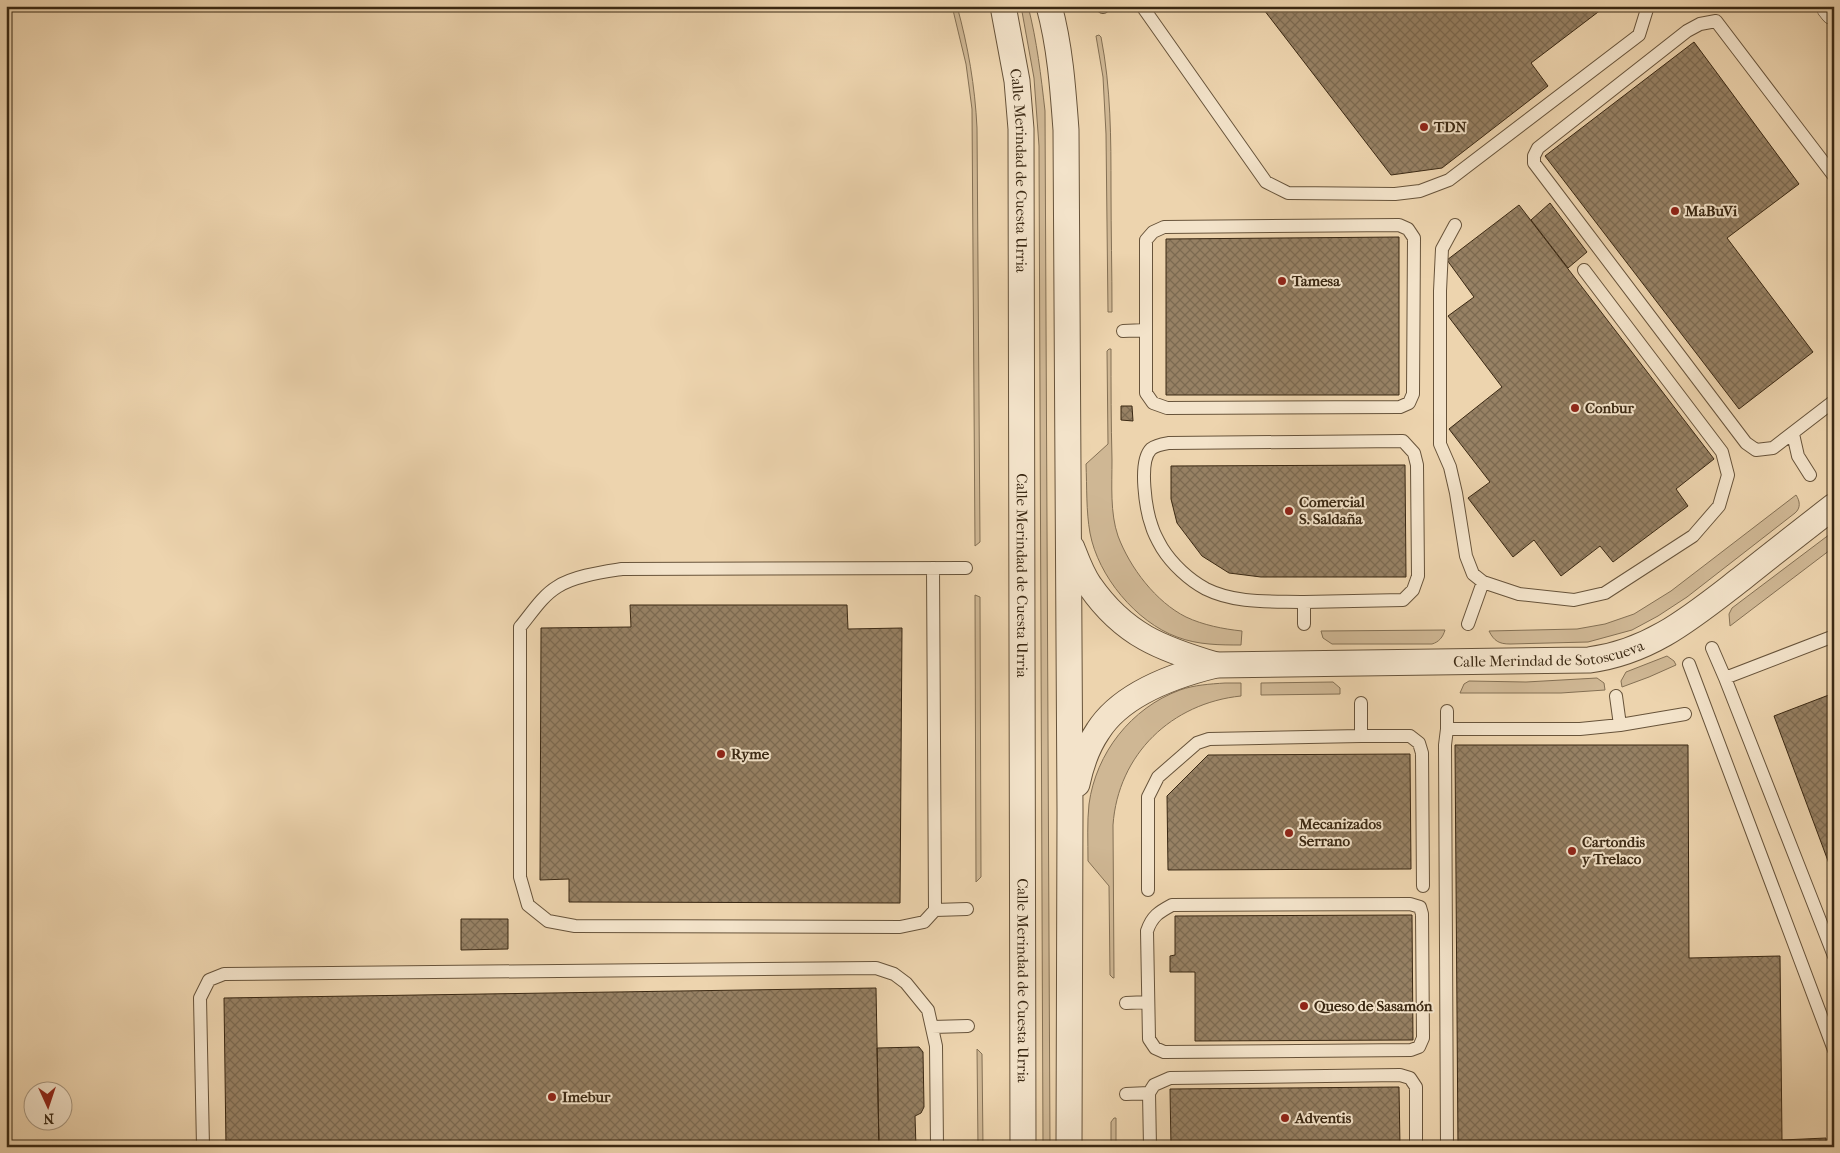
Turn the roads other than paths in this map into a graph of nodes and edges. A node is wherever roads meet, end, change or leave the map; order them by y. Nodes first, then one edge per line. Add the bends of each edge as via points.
1 (1003, 6) edge
2 (1050, 6) edge
3 (1142, 6) edge
4 (1648, 6) edge
5 (1830, 6) edge
6 (1834, 11) edge
7 (1834, 176) edge
8 (1455, 225) dead end
9 (1584, 270) dead end
10 (1146, 330) junction
11 (1123, 331) dead end
12 (1834, 402) edge
13 (1793, 434) junction
14 (1810, 475) dead end
15 (1834, 506) edge
16 (1068, 541) junction
17 (933, 568) junction
18 (966, 568) dead end
19 (1483, 582) junction
20 (1304, 602) junction
21 (1304, 624) dead end
22 (1468, 624) dead end
23 (1834, 636) edge
24 (1712, 648) dead end
25 (1689, 664) dead end
26 (1216, 665) junction
27 (1725, 678) junction
28 (1616, 696) dead end
29 (1361, 703) dead end
30 (1446, 711) dead end
31 (1685, 714) dead end
32 (1620, 726) junction
33 (1447, 730) junction
34 (1361, 736) junction
35 (1070, 811) junction
36 (1423, 886) dead end
37 (1148, 890) dead end
38 (968, 909) dead end
39 (935, 910) junction
40 (1834, 956) edge
41 (1148, 1002) junction
42 (1126, 1003) dead end
43 (968, 1026) dead end
44 (932, 1027) junction
45 (1834, 1050) edge
46 (1149, 1093) junction
47 (1126, 1094) dead end
48 (203, 1147) edge
49 (937, 1147) edge
50 (1023, 1147) edge
51 (1069, 1147) edge
52 (1150, 1147) edge
53 (1416, 1147) edge
54 (1447, 1147) edge

1 - 50 street, Calle Merindad de Cuesta Urria via 1016,72 1021,129
2 - 16 street via 1066,130
3 - 4 lane via 1266,182 1288,193 1394,194 1420,192 1449,180 1639,35
5 - 6 main road
7 - 13 lane via 1716,21 1687,31 1538,148 1534,156 1534,163 1746,443 1756,450 1773,448
8 - 19 lane via 1442,249 1440,444 1452,476 1466,556 1473,574
9 - 19 lane via 1722,452 1728,474 1719,506 1693,536 1605,593 1574,600 1519,594
10 - 10 lane via 1146,240 1164,227 1399,225 1408,229 1414,238 1413,394 1409,403 1400,407 1167,408 1153,403 1146,393
10 - 11 lane
12 - 13 lane
13 - 14 lane via 1798,456
15 - 26 street, Calle Merindad de Sotoscueva via 1670,632 1649,644 1609,658
16 - 26 street, Calle Merindad de Sotoscueva via 1089,585 1109,610 1131,629 1171,651
16 - 35 street
17 - 18 lane
17 - 39 lane
17 - 39 lane via 622,569 557,586 520,627 520,877 528,905 548,921 575,926 900,927 924,922
19 - 22 lane
20 - 20 lane via 1403,600 1413,590 1418,576 1417,465 1414,453 1403,441 1169,443 1151,450 1144,466 1151,526 1163,550 1182,573 1206,589 1230,597
20 - 21 lane
23 - 27 lane
24 - 27 lane
25 - 45 lane
26 - 35 street, Calle Merindad de Sotoscueva via 1164,681 1115,711 1098,729 1083,759
27 - 40 lane
28 - 32 lane
29 - 34 lane
30 - 33 lane
31 - 32 lane
32 - 33 lane
33 - 54 lane
34 - 36 lane via 1410,736 1419,743 1422,753
34 - 37 lane via 1209,739 1197,743 1158,777 1148,796
35 - 51 street
38 - 39 lane
41 - 41 lane via 1149,1039 1155,1048 1164,1052 1411,1050 1419,1047 1423,1038 1422,914 1420,908 1410,904 1172,905 1157,913 1148,931
41 - 42 lane
43 - 44 lane
44 - 48 lane via 928,1010 906,983 894,974 876,968 224,974 209,980 200,998
44 - 49 lane via 936,1046
46 - 47 lane
46 - 52 lane
46 - 53 lane via 1154,1085 1170,1078 1400,1075 1410,1078 1416,1087

